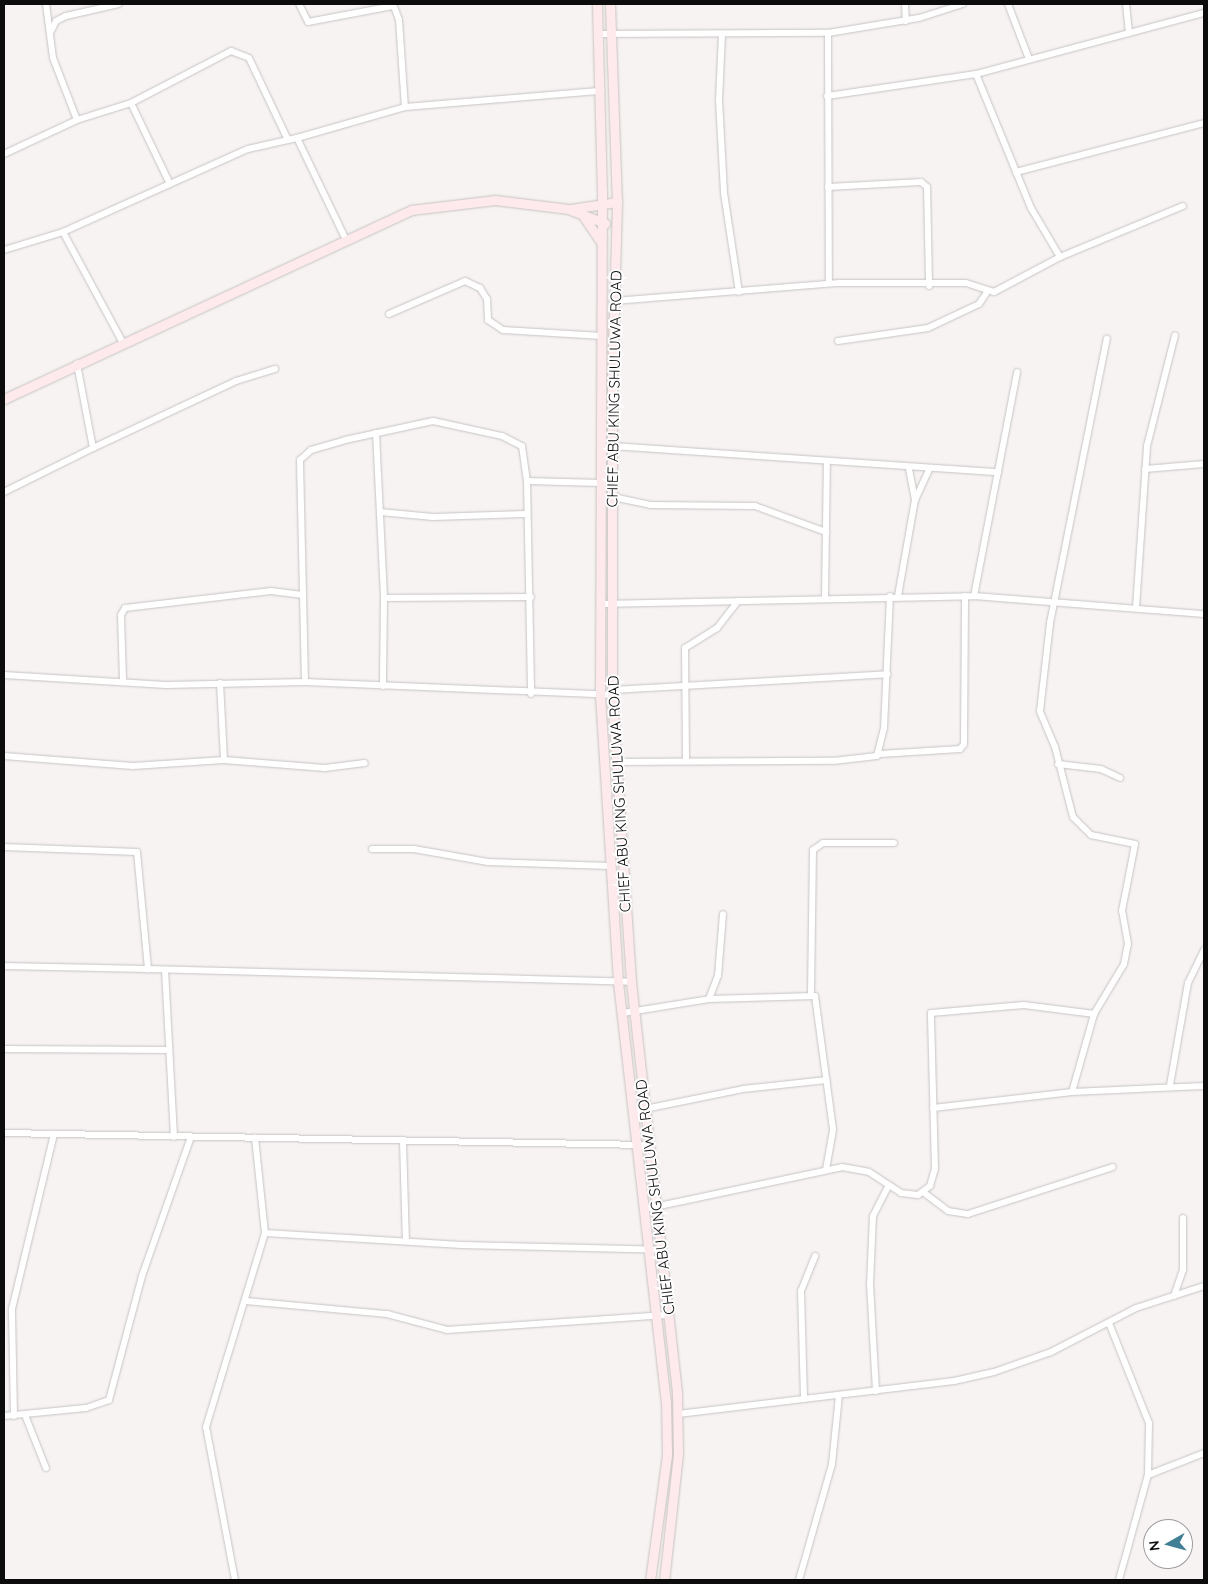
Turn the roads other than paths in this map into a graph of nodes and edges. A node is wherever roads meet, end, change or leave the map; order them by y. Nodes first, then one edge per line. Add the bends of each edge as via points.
1 (46, 4) edge
2 (119, 4) edge
3 (299, 4) edge
4 (597, 4) edge
5 (610, 4) edge
6 (905, 4) edge
7 (963, 4) edge
8 (1008, 4) edge
9 (1126, 4) edge
10 (393, 5) edge
11 (1204, 12) edge
12 (906, 21) junction
13 (828, 33) junction
14 (1129, 33) junction
15 (50, 34) junction
16 (599, 34) junction
17 (612, 34) junction
18 (722, 34) junction
19 (1029, 59) junction
20 (976, 74) junction
21 (601, 91) junction
22 (827, 96) junction
23 (131, 103) junction
24 (405, 107) junction
25 (77, 120) junction
26 (1204, 123) edge
27 (287, 138) junction
28 (297, 138) junction
29 (4, 154) edge
30 (1016, 172) junction
31 (170, 184) junction
32 (828, 187) junction
33 (602, 191) junction
34 (617, 202) junction
35 (602, 205) junction
36 (1183, 206) dead end
37 (585, 211) junction
38 (602, 222) junction
39 (616, 229) junction
40 (63, 232) junction
41 (346, 240) junction
42 (602, 246) junction
43 (4, 250) edge
44 (1060, 258) junction
45 (829, 283) junction
46 (929, 286) junction
47 (738, 292) junction
48 (987, 292) junction
49 (614, 301) junction
50 (389, 314) dead end
51 (1175, 335) dead end
52 (602, 336) junction
53 (1107, 339) dead end
54 (838, 341) dead end
55 (124, 343) junction
56 (77, 364) junction
57 (275, 369) dead end
58 (1017, 372) dead end
59 (4, 399) edge
60 (376, 432) junction
61 (612, 446) junction
62 (93, 448) junction
63 (827, 461) junction
64 (1204, 464) edge
65 (909, 469) junction
66 (1145, 469) junction
67 (929, 470) junction
68 (998, 472) junction
69 (527, 481) junction
70 (601, 482) junction
71 (4, 492) edge
72 (613, 497) junction
73 (915, 500) junction
74 (380, 512) junction
75 (525, 514) junction
76 (826, 532) junction
77 (303, 595) junction
78 (890, 596) junction
79 (898, 596) junction
80 (965, 596) junction
81 (974, 596) junction
82 (531, 597) junction
83 (384, 598) junction
84 (825, 598) junction
85 (1055, 600) junction
86 (738, 601) junction
87 (614, 603) junction
88 (601, 604) junction
89 (1136, 608) junction
90 (1204, 614) edge
91 (888, 674) junction
92 (4, 675) edge
93 (123, 679) junction
94 (305, 682) junction
95 (220, 683) junction
96 (686, 684) junction
97 (383, 686) junction
98 (612, 692) junction
99 (531, 694) junction
100 (600, 695) junction
101 (880, 754) junction
102 (4, 756) edge
103 (224, 760) junction
104 (686, 761) junction
105 (615, 762) junction
106 (366, 763) dead end
107 (1058, 764) junction
108 (1120, 778) dead end
109 (894, 843) dead end
110 (4, 847) edge
111 (372, 849) dead end
112 (610, 866) junction
113 (723, 914) dead end
114 (1204, 950) edge
115 (4, 966) edge
116 (148, 969) junction
117 (165, 970) junction
118 (618, 982) junction
119 (631, 982) junction
120 (811, 993) junction
121 (709, 999) junction
122 (634, 1012) junction
123 (624, 1013) junction
124 (1092, 1016) junction
125 (4, 1049) edge
126 (169, 1050) junction
127 (827, 1080) junction
128 (1170, 1085) junction
129 (1204, 1086) edge
130 (1072, 1092) junction
131 (933, 1108) junction
132 (646, 1110) junction
133 (635, 1111) junction
134 (4, 1133) edge
135 (54, 1134) junction
136 (174, 1137) junction
137 (191, 1137) junction
138 (255, 1138) junction
139 (403, 1142) junction
140 (648, 1145) junction
141 (638, 1146) junction
142 (1113, 1167) dead end
143 (826, 1169) junction
144 (889, 1185) junction
145 (923, 1192) junction
146 (656, 1207) junction
147 (646, 1209) junction
148 (1183, 1218) dead end
149 (265, 1233) junction
150 (406, 1241) junction
151 (650, 1250) junction
152 (661, 1250) junction
153 (815, 1256) dead end
154 (1204, 1286) edge
155 (1174, 1296) junction
156 (246, 1301) junction
157 (669, 1315) junction
158 (657, 1316) junction
159 (1109, 1323) junction
160 (876, 1391) junction
161 (839, 1396) junction
162 (804, 1399) junction
163 (678, 1414) junction
164 (25, 1415) junction
165 (4, 1416) edge
166 (14, 1416) junction
167 (1204, 1453) edge
168 (46, 1468) dead end
169 (1148, 1475) junction
170 (235, 1580) edge
171 (650, 1580) edge
172 (664, 1580) edge
173 (799, 1580) edge
174 (1119, 1580) edge

1 - 15 street
2 - 15 street via 61,18
3 - 10 street via 308,22
4 - 16 street
5 - 17 street, CHIEF ABU KING SHULUWA ROAD
6 - 12 street
7 - 12 street
8 - 19 street
9 - 14 street
10 - 24 street via 399,20
11 - 14 street
12 - 13 street
13 - 18 street
13 - 22 street
14 - 19 street
15 - 25 street via 53,58
16 - 17 street
16 - 21 street
17 - 18 street
17 - 34 street, CHIEF ABU KING SHULUWA ROAD
18 - 47 street via 719,100 724,193
19 - 20 street
20 - 22 street
20 - 30 street
21 - 24 street
21 - 33 street
22 - 32 street
23 - 25 street
23 - 27 street via 222,53 236,51 248,58
23 - 31 street
24 - 28 street
25 - 29 street
26 - 30 street
27 - 28 street
27 - 31 street via 264,143
28 - 41 street
30 - 44 street
31 - 40 street
32 - 45 street
32 - 46 street via 921,182 927,187
33 - 35 street
33 - 37 street
34 - 35 street
34 - 39 street, CHIEF ABU KING SHULUWA ROAD
35 - 37 street
35 - 38 street
36 - 44 street
37 - 38 street
37 - 41 street via 495,200 442,203 411,210
37 - 42 street
38 - 39 street
38 - 42 street
39 - 49 street, CHIEF ABU KING SHULUWA ROAD
40 - 43 street
40 - 55 street
41 - 55 street
42 - 52 street
44 - 48 street via 1003,290
45 - 46 street
45 - 47 street
46 - 48 street via 966,283
47 - 49 street
48 - 54 street via 979,304 928,328
49 - 61 street, CHIEF ABU KING SHULUWA ROAD
50 - 52 street via 465,281 480,288 487,299 488,320 502,330
51 - 66 street
52 - 70 street
53 - 85 street
55 - 56 street
56 - 59 street
56 - 62 street
57 - 62 street via 236,381
58 - 68 street
60 - 69 street via 433,421 513,439 522,446
60 - 74 street
60 - 77 street via 311,450 300,460
61 - 63 street
61 - 72 street, CHIEF ABU KING SHULUWA ROAD
62 - 71 street
63 - 65 street
63 - 76 street
64 - 66 street
65 - 67 street
65 - 73 street
66 - 89 street
67 - 68 street
67 - 73 street
68 - 81 street
69 - 70 street
69 - 75 street
70 - 88 street
72 - 76 street via 650,505 754,506
72 - 87 street, CHIEF ABU KING SHULUWA ROAD
73 - 79 street
74 - 75 street via 433,517
74 - 83 street
75 - 82 street
76 - 84 street
77 - 93 street via 271,591 125,608 121,615
77 - 94 street
78 - 79 street
78 - 84 street
78 - 91 street
79 - 80 street
80 - 81 street
80 - 101 street via 964,744 960,749
81 - 85 street
82 - 83 street
82 - 99 street
83 - 97 street
84 - 86 street
85 - 89 street
85 - 107 street via 1040,711
86 - 87 street
86 - 96 street via 718,628 685,648
87 - 88 street
87 - 98 street, CHIEF ABU KING SHULUWA ROAD
88 - 100 street
89 - 90 street
91 - 96 street
91 - 101 street
92 - 93 street
93 - 95 street via 166,685
94 - 95 street
94 - 97 street
95 - 103 street via 219,724
96 - 98 street
96 - 104 street
97 - 99 street
98 - 100 street
98 - 105 street, CHIEF ABU KING SHULUWA ROAD
99 - 100 street
100 - 112 street
101 - 104 street via 833,761
102 - 103 street via 133,766
103 - 106 street via 325,768
104 - 105 street
105 - 119 street, CHIEF ABU KING SHULUWA ROAD
107 - 108 street via 1101,769
107 - 124 street via 1068,807 1078,823 1091,835 1135,844 1122,911 1126,954
109 - 120 street via 823,843 813,850
110 - 116 street via 137,852
111 - 112 street via 414,849 488,862
112 - 118 street
113 - 121 street via 718,976
114 - 128 street via 1188,983
115 - 116 street
116 - 117 street
117 - 118 street
117 - 126 street
118 - 119 street
118 - 123 street
119 - 122 street, CHIEF ABU KING SHULUWA ROAD
120 - 121 street
120 - 127 street via 819,1009
121 - 122 street
122 - 123 street
122 - 132 street, CHIEF ABU KING SHULUWA ROAD
123 - 133 street
124 - 130 street
124 - 131 street via 1024,1005 934,1012 928,1023
125 - 126 street
126 - 136 street
127 - 132 street via 744,1089
127 - 143 street via 833,1130
128 - 129 street
128 - 130 street
130 - 131 street
131 - 145 street via 935,1169
132 - 133 street
132 - 140 street, CHIEF ABU KING SHULUWA ROAD
133 - 141 street
134 - 135 street
135 - 136 street
135 - 166 street via 12,1310
136 - 137 street
137 - 138 street
137 - 164 street via 142,1276 110,1400 92,1407
138 - 139 street
138 - 149 street
139 - 141 street
139 - 150 street
140 - 141 street
140 - 146 street, CHIEF ABU KING SHULUWA ROAD
141 - 147 street
142 - 145 street via 968,1214 948,1211
143 - 144 street via 848,1167 869,1172
143 - 146 street
144 - 145 street via 910,1196
144 - 160 street via 873,1216 870,1284
146 - 147 street
146 - 152 street, CHIEF ABU KING SHULUWA ROAD
147 - 151 street
148 - 155 street via 1183,1270
149 - 150 street
149 - 156 street
150 - 151 street
151 - 152 street
151 - 158 street
152 - 157 street, CHIEF ABU KING SHULUWA ROAD
153 - 162 street via 801,1291
154 - 155 street
155 - 159 street
156 - 158 street via 386,1314 447,1330
156 - 170 street via 206,1427
157 - 158 street
157 - 163 street, CHIEF ABU KING SHULUWA ROAD
158 - 171 street via 667,1455
159 - 160 street via 1022,1365 954,1381
159 - 169 street via 1149,1423
160 - 161 street
161 - 162 street
161 - 173 street via 832,1464
162 - 163 street
163 - 172 street, CHIEF ABU KING SHULUWA ROAD via 676,1482
164 - 166 street
164 - 168 street
165 - 166 street
167 - 169 street
169 - 174 street

